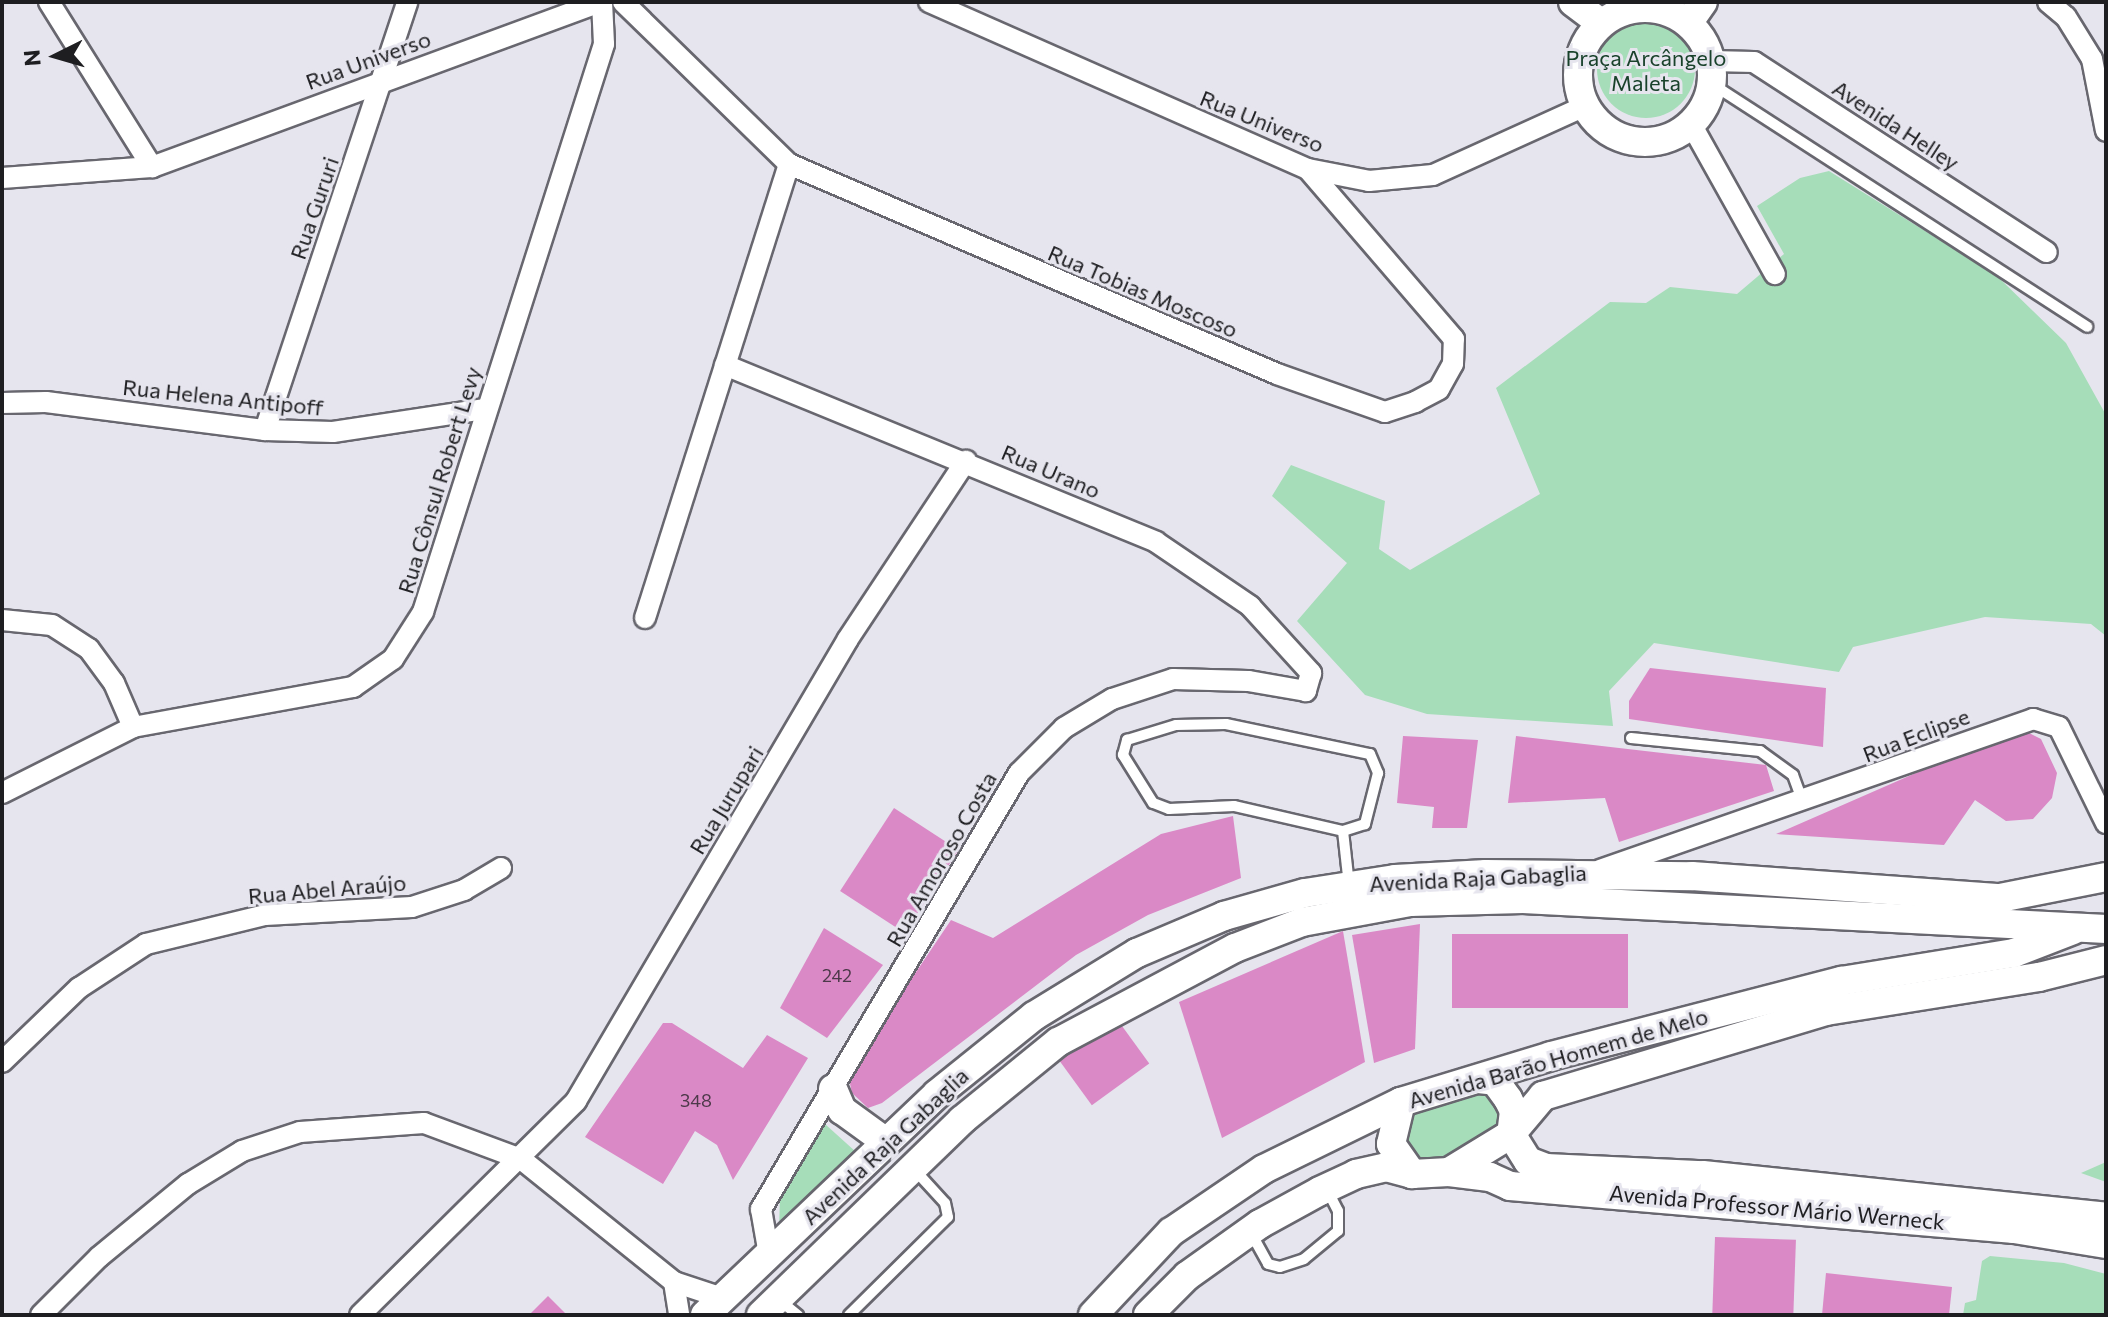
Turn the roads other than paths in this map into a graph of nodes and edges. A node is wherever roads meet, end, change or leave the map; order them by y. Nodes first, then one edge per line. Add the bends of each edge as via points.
1 (49, 2) edge
2 (407, 2) edge
3 (602, 2) edge
4 (623, 2) edge
5 (929, 2) edge
6 (1573, 2) edge
7 (2048, 2) edge
8 (1683, 10) edge
9 (1601, 23) junction
10 (1712, 73) junction
11 (383, 79) junction
12 (1585, 106) junction
13 (1691, 124) junction
14 (2106, 131) edge
15 (789, 164) junction
16 (152, 167) junction
17 (1308, 169) junction
18 (2, 178) edge
19 (2047, 252) dead end
20 (1775, 274) dead end
21 (2087, 327) dead end
22 (725, 365) junction
23 (2, 403) edge
24 (485, 409) junction
25 (265, 430) junction
26 (966, 461) junction
27 (645, 618) dead end
28 (2, 620) edge
29 (1311, 685) joint
30 (133, 727) junction
31 (1631, 738) dead end
32 (2, 793) edge
33 (1804, 803) junction
34 (2106, 823) edge
35 (1343, 831) junction
36 (1689, 839) junction
37 (501, 868) dead end
38 (1596, 872) junction
39 (1692, 876) junction
40 (2106, 877) edge
41 (1349, 886) junction
42 (2098, 923) edge
43 (2106, 960) edge
44 (2, 1062) edge
45 (1479, 1079) junction
46 (833, 1089) junction
47 (1401, 1102) junction
48 (1511, 1134) junction
49 (886, 1142) junction
50 (521, 1159) junction
51 (913, 1168) junction
52 (1449, 1172) junction
53 (1412, 1174) junction
54 (1698, 1186) junction
55 (1326, 1188) junction
56 (2106, 1217) edge
57 (1250, 1231) junction
58 (2106, 1244) edge
59 (769, 1255) junction
60 (674, 1282) junction
61 (714, 1306) edge
62 (779, 1310) edge
63 (41, 1315) edge
64 (360, 1315) edge
65 (679, 1315) edge
66 (849, 1315) edge
67 (1093, 1315) edge
68 (1148, 1315) edge

1 - 16 street
2 - 11 street, Rua Gururi
3 - 11 street, Rua Universo
3 - 24 street, Rua Cônsul Robert Levy via 604,44
4 - 15 street, Rua Tobias Moscoso
5 - 17 street, Rua Universo
6 - 9 main road
7 - 14 street via 2066,17 2092,59
8 - 9 main road via 1639,7
8 - 10 main road
9 - 12 main road via 1582,49 1577,68
10 - 13 main road
10 - 19 street, Avenida Helley via 1754,62
10 - 21 lane
11 - 16 street, Rua Universo
11 - 25 street, Rua Gururi
12 - 13 main road via 1614,135 1634,142 1674,136
12 - 17 street, Rua Universo via 1433,175 1369,181
13 - 20 street
15 - 17 street, Rua Tobias Moscoso via 1277,374 1385,412 1415,402 1439,389 1453,364 1454,339
15 - 22 street
16 - 18 street, Rua Universo
22 - 26 street, Rua Urano
22 - 27 street
23 - 25 street, Rua Helena Antipoff via 46,402
24 - 25 street, Rua Helena Antipoff via 333,432
24 - 30 street, Rua Cônsul Robert Levy via 423,612 393,659 353,687
26 - 29 street, Rua Urano via 1156,542 1250,606 1307,663
26 - 50 street, Rua Jurupari via 848,639 576,1101
28 - 30 street via 52,625 89,649 114,683
29 - 46 street, Rua Amoroso Costa via 1297,692 1248,681 1173,679 1112,699 1064,728 1019,773
30 - 32 street, Rua Cônsul Robert Levy
31 - 33 lane via 1760,751 1793,775
33 - 34 street, Rua Eclipse via 2033,719 2059,727
33 - 36 street, Rua Eclipse
35 - 35 lane via 1365,824 1370,816 1378,773 1370,754 1214,723 1145,732 1123,745 1123,755 1160,808 1234,806
35 - 41 lane
36 - 38 street, Rua Eclipse
36 - 39 street via 1683,863
37 - 44 street, Rua Abel Araújo via 464,890 412,907 265,915 146,944 79,988
38 - 39 main road, Avenida Raja Gabaglia
38 - 41 main road, Avenida Raja Gabaglia via 1395,879
39 - 40 main road, Avenida Raja Gabaglia via 1953,889 2000,898
41 - 49 main road, Avenida Raja Gabaglia via 1224,916 1084,981 987,1053
42 - 45 main road, Avenida Barão Homem de Melo via 2014,953 1841,981
42 - 51 main road, Avenida Raja Gabaglia via 1523,899 1410,902 1302,922 1235,948 1058,1042
43 - 48 main road, Avenida Barão Homem de Melo via 2039,977 1826,1011 1733,1035 1543,1096
45 - 47 main road, Avenida Barão Homem de Melo
45 - 48 main road via 1495,1081 1508,1099 1514,1111
46 - 49 main road via 842,1110
46 - 59 street, Rua Amoroso Costa via 761,1209
47 - 53 main road via 1391,1144
47 - 67 main road, Avenida Barão Homem de Melo via 1264,1169 1171,1232
48 - 52 main road, Avenida Barão Homem de Melo
48 - 54 main road, Avenida Professor Mário Werneck via 1528,1161 1546,1168
49 - 59 main road, Avenida Raja Gabaglia
50 - 60 street
50 - 63 street via 424,1123 300,1132 242,1151 188,1184 99,1257
50 - 64 street, Rua Jurupari
51 - 62 main road, Avenida Raja Gabaglia
51 - 66 lane via 945,1203 948,1217
52 - 53 main road, Avenida Barão Homem de Melo
52 - 54 main road, Avenida Professor Mário Werneck via 1490,1177 1510,1186
53 - 55 main road, Avenida Barão Homem de Melo via 1386,1167
54 - 56 main road, Avenida Professor Mário Werneck
54 - 58 main road, Avenida Professor Mário Werneck
55 - 57 main road, Avenida Barão Homem de Melo
55 - 57 lane via 1338,1211 1338,1231 1304,1259 1280,1267 1268,1264
57 - 68 main road, Avenida Barão Homem de Melo via 1187,1276
59 - 61 main road, Avenida Raja Gabaglia
60 - 61 street
60 - 65 street

